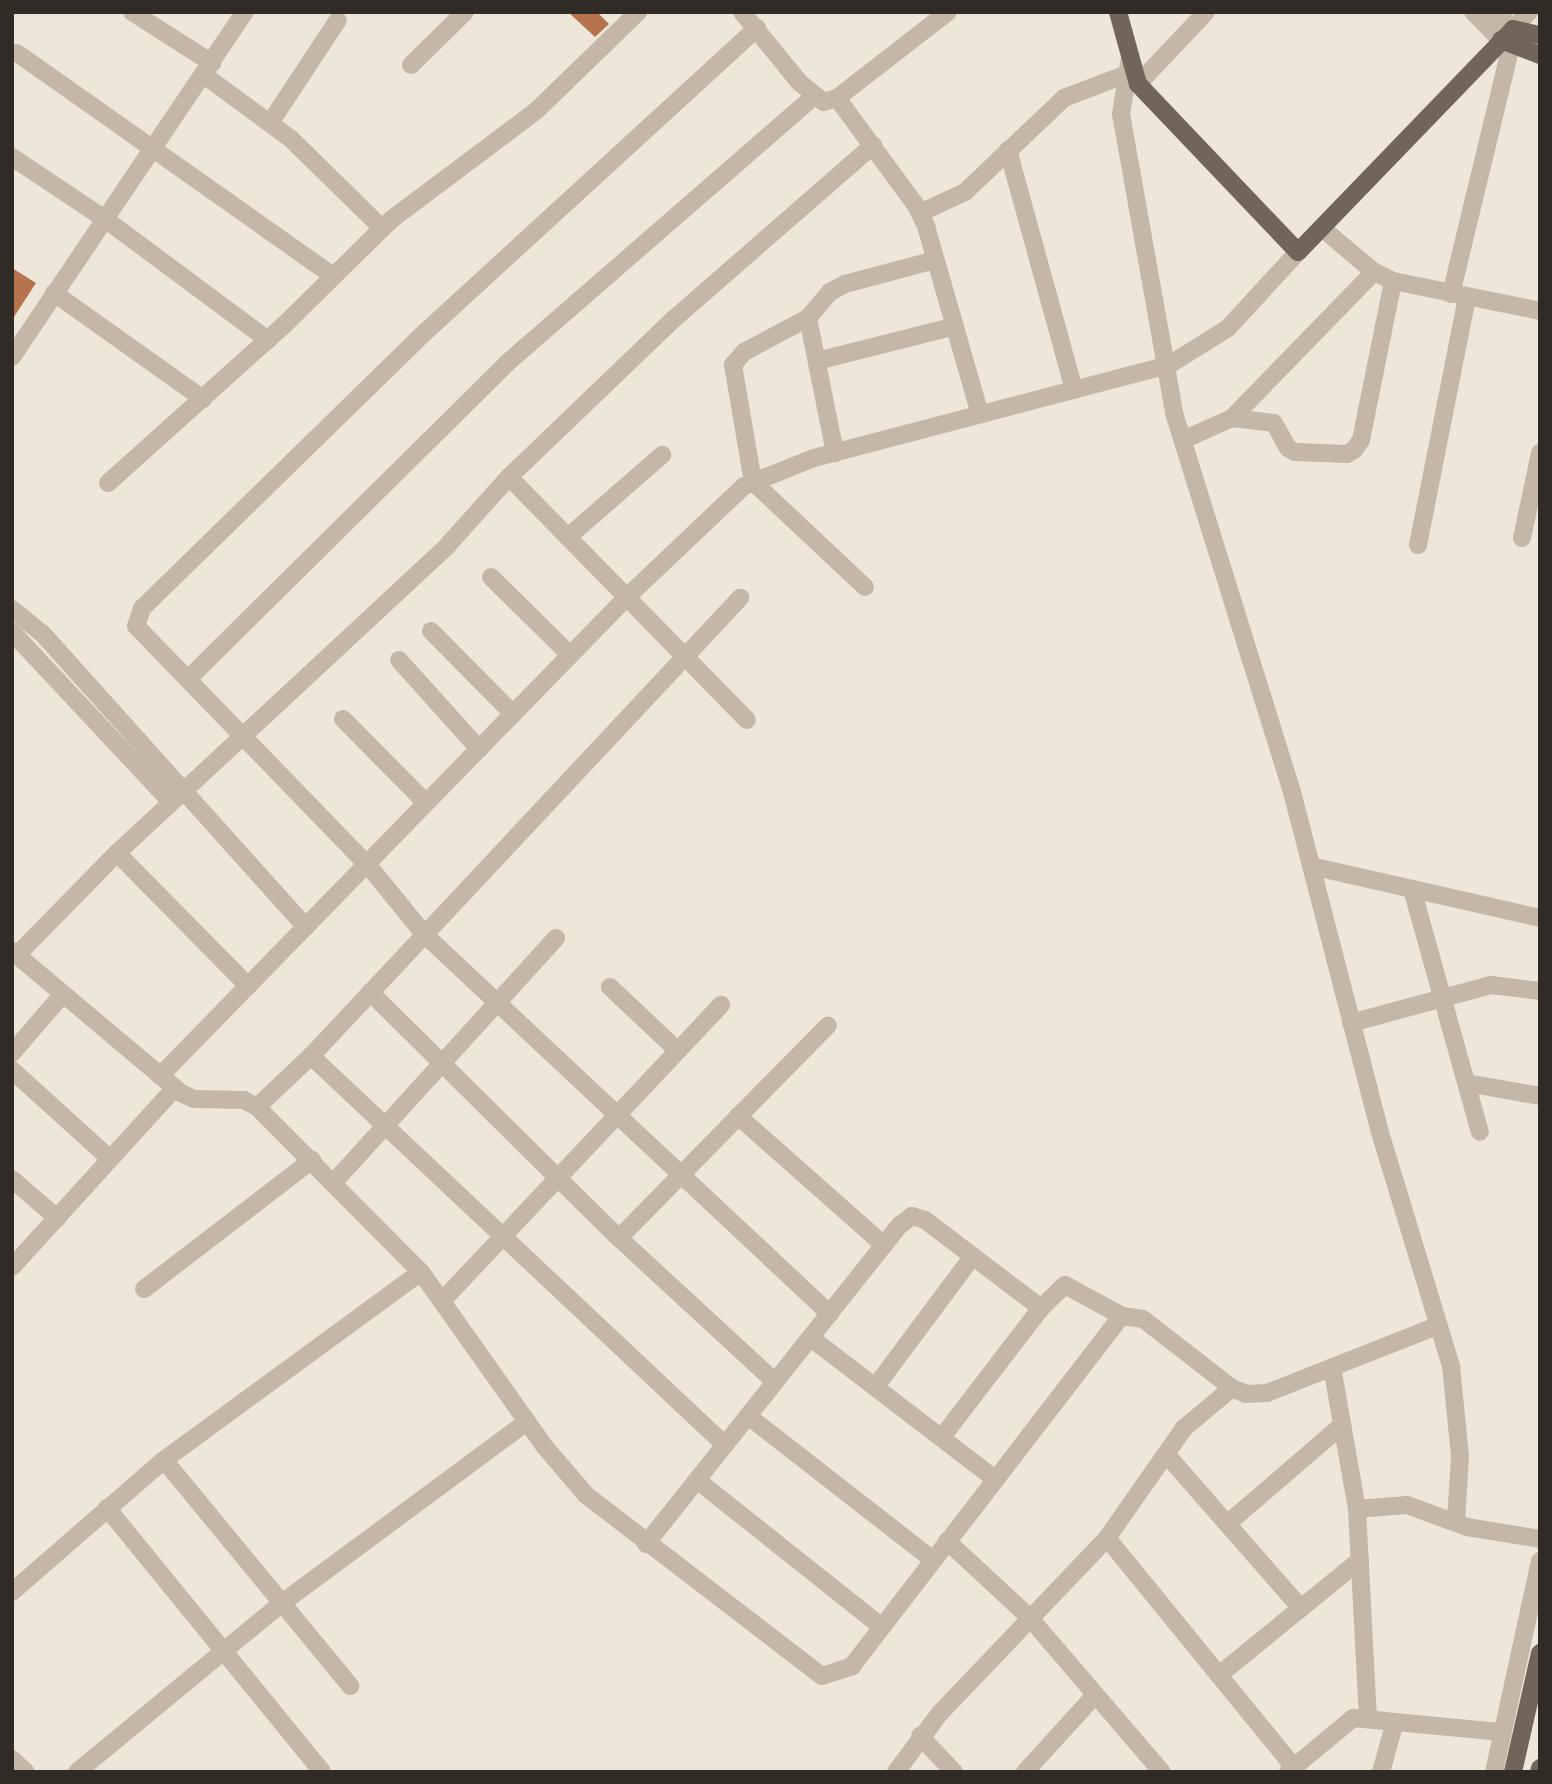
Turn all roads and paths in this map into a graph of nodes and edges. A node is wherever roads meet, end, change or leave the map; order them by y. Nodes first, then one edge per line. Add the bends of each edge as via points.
1 (132, 12) edge
2 (245, 12) edge
3 (465, 12) edge
4 (638, 12) edge
5 (742, 12) edge
6 (948, 12) edge
7 (1118, 12) edge
8 (1206, 12) edge
9 (1473, 12) edge
10 (1496, 12) edge
11 (1529, 12) edge
12 (338, 20) dead end
13 (757, 28) junction
14 (1540, 36) edge
15 (1508, 38) junction
16 (17, 52) dead end
17 (1540, 55) edge
18 (411, 65) dead end
19 (208, 69) junction
20 (1131, 72) junction
21 (813, 97) junction
22 (837, 98) junction
23 (270, 123) junction
24 (873, 145) junction
25 (155, 149) junction
26 (1008, 150) junction
27 (12, 157) edge
28 (919, 213) junction
29 (105, 219) junction
30 (382, 228) junction
31 (1322, 228) junction
32 (1298, 252) junction
33 (936, 260) junction
34 (1374, 272) junction
35 (333, 276) junction
36 (1393, 281) junction
37 (54, 293) junction
38 (1459, 295) junction
39 (1540, 311) edge
40 (808, 318) junction
41 (955, 326) junction
42 (268, 340) junction
43 (12, 357) edge
44 (817, 361) junction
45 (1169, 365) junction
46 (1074, 390) junction
47 (203, 399) junction
48 (980, 414) junction
49 (1231, 418) junction
50 (1182, 440) junction
51 (835, 453) junction
52 (1540, 453) edge
53 (662, 455) dead end
54 (509, 477) junction
55 (753, 482) junction
56 (108, 483) dead end
57 (568, 537) junction
58 (1522, 538) dead end
59 (1418, 545) dead end
60 (491, 577) dead end
61 (865, 587) dead end
62 (627, 597) junction
63 (740, 598) dead end
64 (12, 609) edge
65 (431, 631) dead end
66 (12, 632) edge
67 (570, 655) junction
68 (684, 655) junction
69 (399, 660) dead end
70 (188, 679) junction
71 (513, 714) junction
72 (343, 719) dead end
73 (747, 720) dead end
74 (243, 736) junction
75 (479, 748) junction
76 (186, 789) junction
77 (171, 802) junction
78 (426, 803) junction
79 (117, 852) junction
80 (367, 864) junction
81 (1311, 866) junction
82 (1412, 889) junction
83 (1540, 918) edge
84 (306, 926) junction
85 (424, 934) junction
86 (556, 938) dead end
87 (15, 953) edge
88 (248, 986) junction
89 (610, 987) dead end
90 (1540, 991) edge
91 (370, 992) junction
92 (63, 994) junction
93 (1444, 998) junction
94 (497, 1003) junction
95 (721, 1005) dead end
96 (1352, 1023) junction
97 (828, 1025) dead end
98 (678, 1051) junction
99 (12, 1053) edge
100 (311, 1056) junction
101 (442, 1063) junction
102 (12, 1070) edge
103 (160, 1076) junction
104 (1466, 1083) junction
105 (175, 1088) junction
106 (1540, 1096) edge
107 (257, 1107) junction
108 (617, 1116) junction
109 (738, 1116) junction
110 (384, 1127) junction
111 (1480, 1132) dead end
112 (110, 1160) junction
113 (312, 1160) junction
114 (679, 1176) junction
115 (558, 1178) junction
116 (12, 1179) edge
117 (334, 1182) junction
118 (57, 1218) junction
119 (619, 1238) junction
120 (501, 1239) junction
121 (884, 1244) junction
122 (973, 1256) junction
123 (12, 1266) edge
124 (421, 1272) junction
125 (144, 1289) dead end
126 (442, 1301) junction
127 (1041, 1308) junction
128 (830, 1314) junction
129 (1122, 1316) junction
130 (1437, 1325) junction
131 (811, 1338) junction
132 (1332, 1367) junction
133 (775, 1382) junction
134 (876, 1387) junction
135 (1232, 1388) junction
136 (748, 1416) junction
137 (527, 1422) junction
138 (1342, 1425) junction
139 (942, 1437) junction
140 (725, 1445) junction
141 (1166, 1454) junction
142 (164, 1460) junction
143 (995, 1479) junction
144 (697, 1480) junction
145 (107, 1508) junction
146 (1357, 1509) junction
147 (1456, 1522) junction
148 (1227, 1524) junction
149 (1107, 1538) junction
150 (1540, 1539) edge
151 (947, 1541) junction
152 (646, 1544) junction
153 (933, 1560) junction
154 (1360, 1560) junction
155 (1540, 1561) edge
156 (12, 1592) edge
157 (282, 1603) junction
158 (1301, 1608) junction
159 (1029, 1617) junction
160 (882, 1627) junction
161 (220, 1652) junction
162 (1540, 1653) edge
163 (1219, 1675) junction
164 (350, 1686) dead end
165 (1095, 1695) junction
166 (1368, 1719) junction
167 (1395, 1722) junction
168 (1502, 1732) junction
169 (920, 1736) junction
170 (12, 1759) edge
171 (1153, 1769) edge
172 (1291, 1769) edge
173 (26, 1772) edge
174 (77, 1772) edge
175 (322, 1772) edge
176 (895, 1772) edge
177 (954, 1772) edge
178 (1025, 1772) edge
179 (1381, 1772) edge
180 (1494, 1772) edge
181 (1513, 1772) edge

1 - 19 street
2 - 19 street
3 - 18 street
4 - 30 street via 537,110
5 - 13 street
6 - 22 street
7 - 20 main road
8 - 20 street
9 - 15 street
10 - 15 street
11 - 15 street
12 - 23 street
13 - 21 street
13 - 70 street via 418,339 142,608 136,626
14 - 15 main road
15 - 17 main road
15 - 31 main road
15 - 38 street
16 - 25 street
19 - 23 street
19 - 25 street
20 - 26 street via 1064,98
20 - 32 main road
20 - 45 street via 1121,114
21 - 22 street via 824,102
21 - 70 street via 506,364
22 - 24 street
23 - 30 street
24 - 28 street
24 - 54 street via 675,318
25 - 29 street
25 - 35 street
26 - 28 street via 965,192
26 - 46 street
27 - 29 street
28 - 33 street
29 - 37 street
29 - 42 street
30 - 35 street
31 - 32 main road
31 - 34 street
32 - 45 street via 1228,328
33 - 40 street via 845,284 830,292
33 - 41 street
34 - 36 street
34 - 49 street
35 - 42 street
36 - 38 street
36 - 49 street via 1361,440 1354,450 1347,454 1295,452 1274,423
37 - 43 street
37 - 47 street
38 - 39 street
38 - 59 street
40 - 44 street
40 - 55 street via 744,352 733,365
41 - 44 street
41 - 48 street
42 - 47 street
44 - 51 street
45 - 46 street
45 - 50 street
46 - 48 street
47 - 56 street
48 - 51 street
49 - 50 street
50 - 81 street
51 - 55 street
52 - 58 street
53 - 57 street
54 - 57 street
54 - 74 street via 447,546
55 - 61 street
55 - 62 street
57 - 62 street
60 - 67 street
62 - 67 street
62 - 68 street
63 - 68 street
64 - 76 street via 42,633
65 - 71 street
66 - 77 street
67 - 71 street
68 - 73 street
68 - 85 street
69 - 75 street
70 - 74 street
71 - 75 street
72 - 78 street
74 - 76 street
74 - 80 street
75 - 78 street
76 - 77 street
76 - 84 street
77 - 79 street
78 - 80 street
79 - 87 street
79 - 88 street
80 - 84 street
80 - 85 street
81 - 82 street
81 - 96 street
82 - 83 street
82 - 93 street
84 - 88 street
85 - 91 street
85 - 94 street
86 - 94 street
87 - 92 street
88 - 103 street
89 - 98 street
90 - 93 street via 1491,985
91 - 100 street
91 - 101 street
92 - 99 street
92 - 103 street
93 - 96 street
93 - 104 street
94 - 101 street
94 - 108 street
95 - 98 street
96 - 130 street
97 - 109 street
98 - 108 street
100 - 107 street
100 - 110 street
101 - 110 street
101 - 115 street
102 - 112 street
103 - 105 street
104 - 106 street
104 - 111 street
105 - 107 street via 194,1099 244,1100
105 - 112 street
107 - 113 street
108 - 114 street
108 - 115 street
109 - 114 street
109 - 121 street
110 - 117 street
110 - 120 street
112 - 118 street
113 - 117 street
113 - 125 street
114 - 119 street
114 - 128 street
115 - 119 street
115 - 120 street
116 - 118 street
117 - 124 street
118 - 123 street
119 - 133 street
120 - 126 street
120 - 140 street
121 - 122 street via 912,1216 925,1220
121 - 128 street
122 - 127 street
122 - 134 street
124 - 126 street
124 - 142 street
126 - 137 street
127 - 129 street via 1065,1284
127 - 139 street
128 - 131 street
129 - 135 street via 1143,1319
129 - 143 street
130 - 132 street
130 - 147 street via 1451,1366 1459,1430
131 - 133 street
131 - 134 street
132 - 135 street via 1267,1393 1246,1394
132 - 138 street
133 - 136 street
134 - 139 street
135 - 141 street via 1200,1412
136 - 140 street
136 - 153 street
137 - 152 street via 586,1495
137 - 157 street
138 - 146 street
138 - 148 street
139 - 143 street
140 - 144 street
141 - 148 street
141 - 149 street
142 - 145 street
142 - 157 street
143 - 151 street
144 - 152 street
144 - 160 street
145 - 156 street
145 - 161 street
146 - 147 street via 1407,1505
146 - 154 street
147 - 150 street
148 - 158 street
149 - 159 street
149 - 163 street
151 - 153 street
151 - 159 street
152 - 160 street via 822,1676 852,1666
153 - 160 street
154 - 158 street
154 - 166 street
155 - 168 street
157 - 161 street
157 - 164 street
158 - 163 street
159 - 165 street
159 - 169 street
161 - 174 street
161 - 175 street
162 - 181 main road
163 - 172 street
165 - 171 street
165 - 178 street
166 - 167 street
166 - 172 street via 1345,1721
167 - 168 street
167 - 179 street
168 - 180 street
169 - 176 street
169 - 177 street
170 - 173 street

